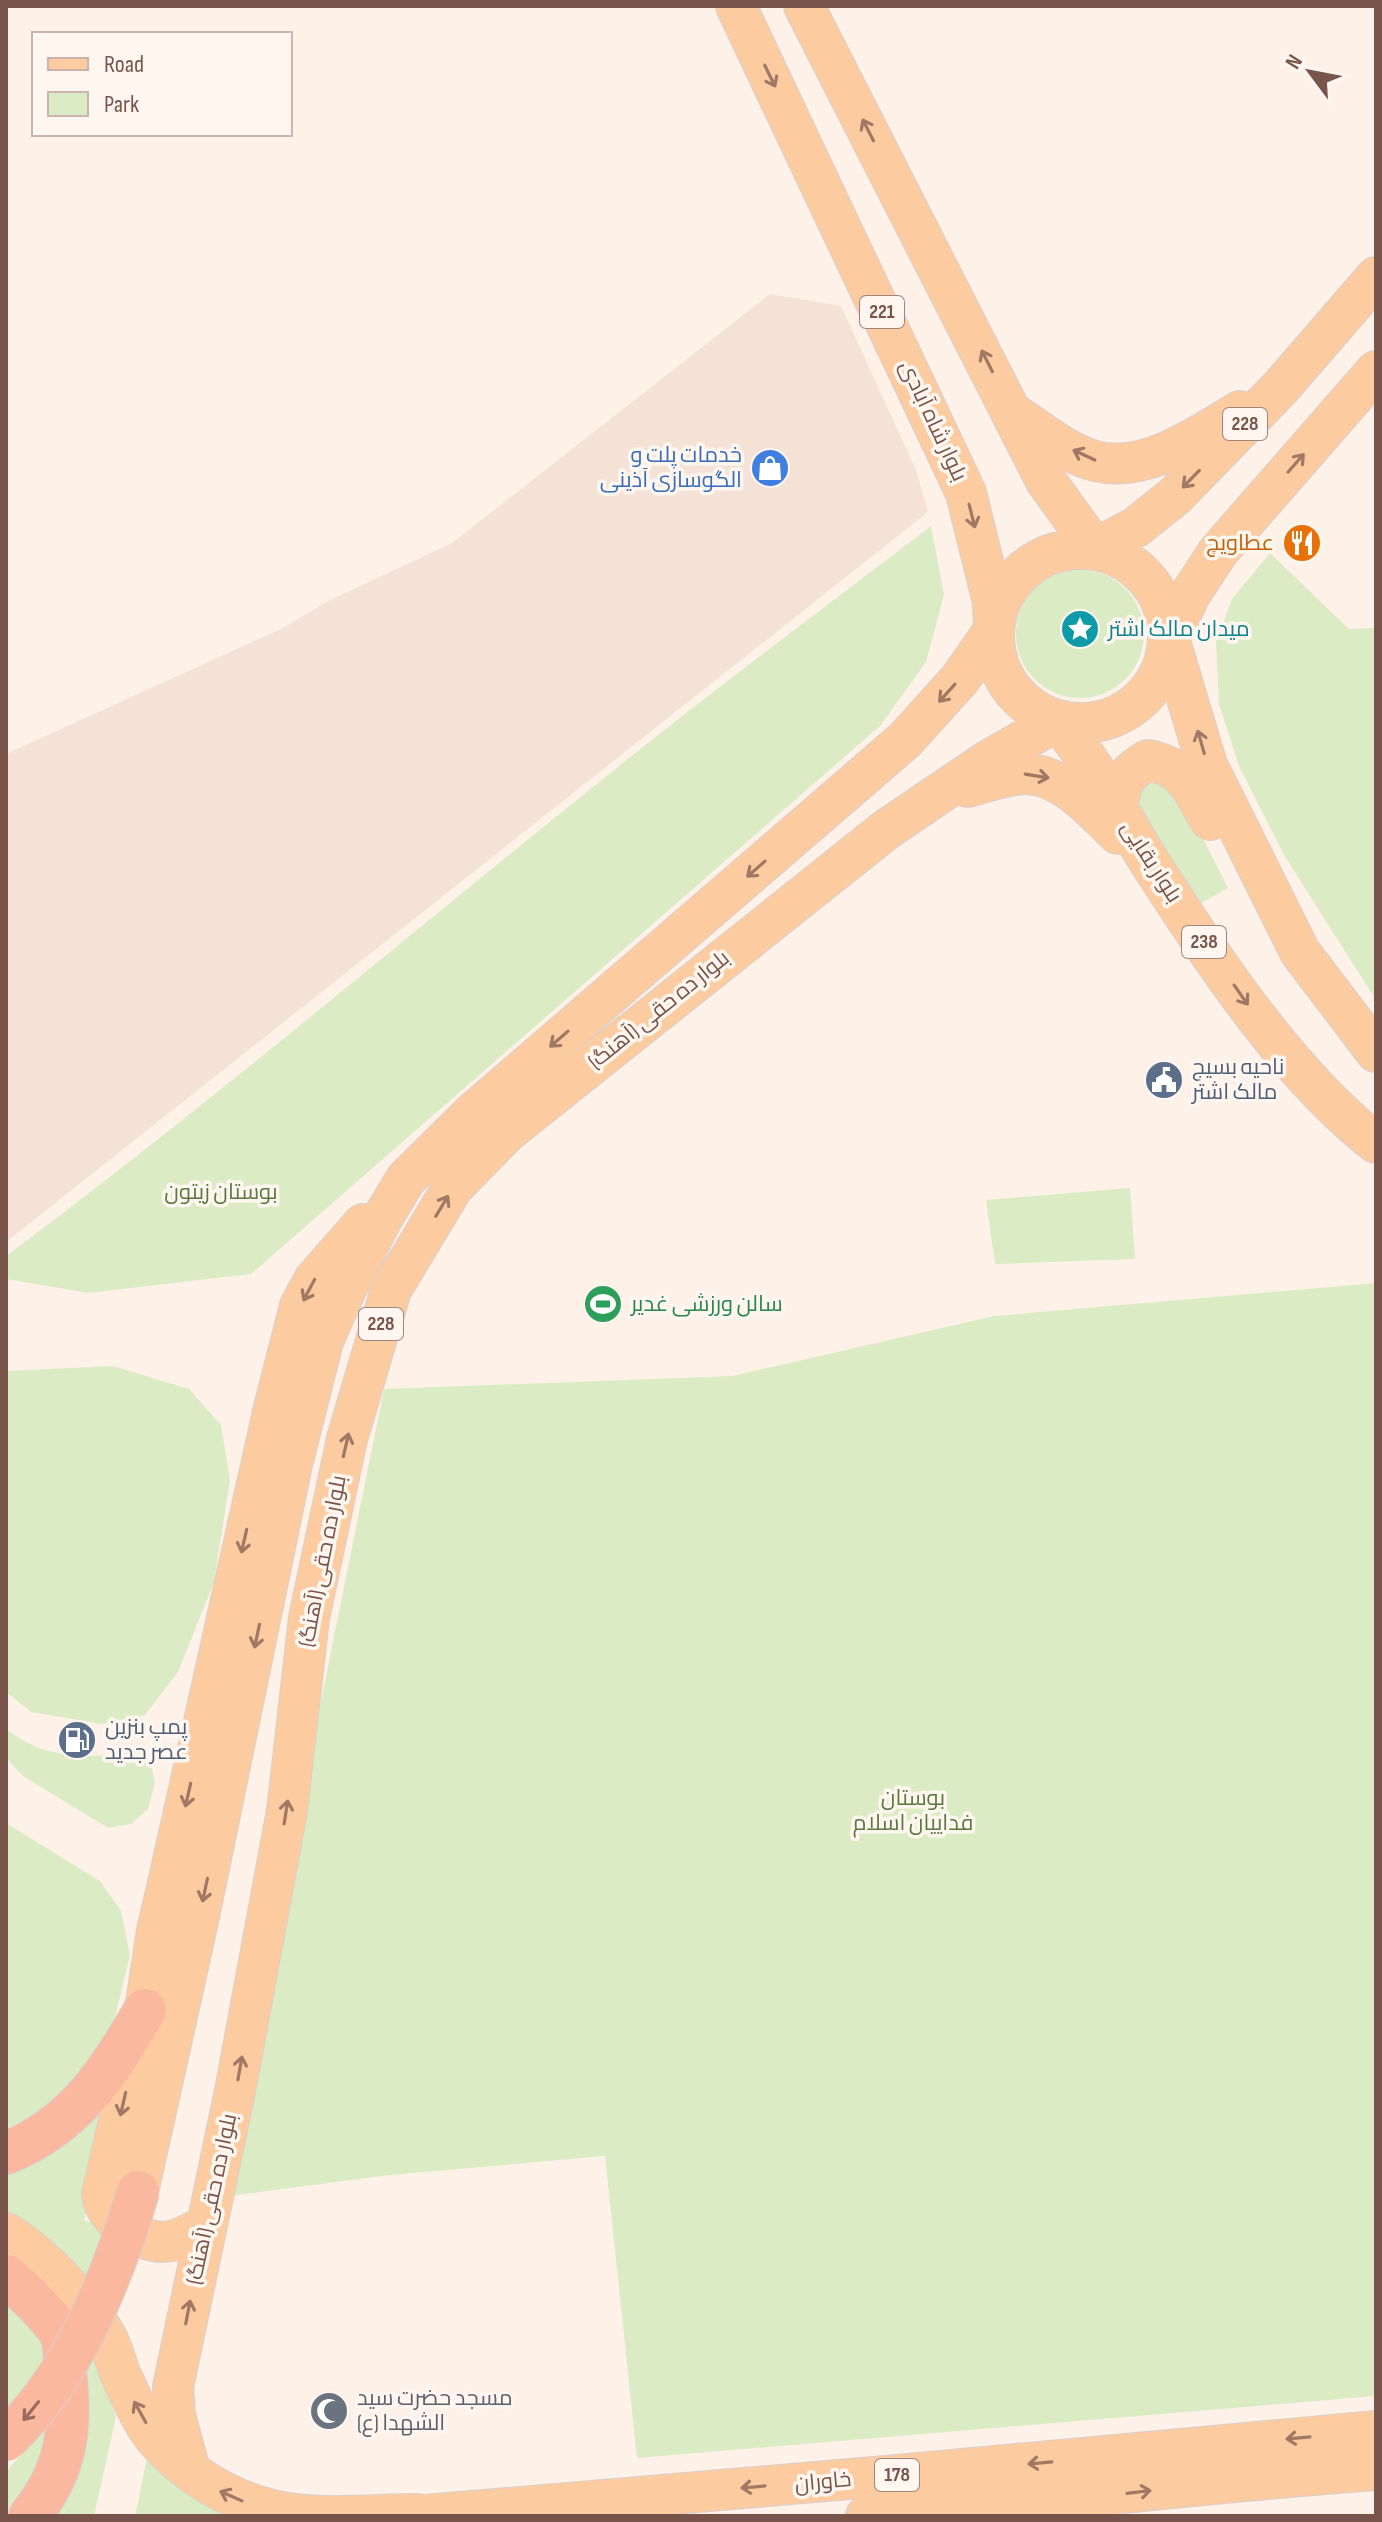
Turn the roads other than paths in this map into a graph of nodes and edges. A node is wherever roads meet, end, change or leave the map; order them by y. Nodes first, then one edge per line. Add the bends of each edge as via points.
1 (736, 6) edge
2 (804, 6) edge
3 (1376, 277) edge
4 (1335, 325) junction
5 (1376, 372) edge
6 (1281, 387) junction
7 (1014, 414) junction
8 (1095, 549) junction
9 (994, 630) junction
10 (1169, 638) junction
11 (1057, 721) junction
12 (1117, 809) junction
13 (887, 829) junction
14 (1154, 870) junction
15 (1300, 952) junction
16 (1376, 1052) edge
17 (1376, 1143) edge
18 (399, 1191) junction
19 (145, 2010) junction
20 (6, 2153) edge
21 (138, 2192) joint
22 (205, 2226) junction
23 (6, 2233) edge
24 (6, 2276) edge
25 (1376, 2431) edge
26 (6, 2440) edge
27 (1376, 2470) edge
28 (190, 2471) junction
29 (416, 2515) edge
30 (30, 2516) edge
31 (866, 2516) edge

1 -> 9 main road, بلوار شاه آبادی / 221 via 966,493 993,602
7 -> 2 main road
3 - 4 main road, 228
4 - 5 main road via 1328,347 1335,367 1352,376
4 - 6 main road, 228
10 -> 5 main road via 1218,552
6 -> 7 main road via 1147,460 1118,464 1094,461
6 -> 8 main road, 228 via 1175,496 1136,527
7 - 8 main road via 1046,481
8 - 9 main road via 1047,555 1027,568 1010,585
8 - 10 main road via 1140,571 1156,590
9 - 11 main road via 1003,677 1026,704
9 -> 18 main road, بلوار ده حقی (آهنگ) / 228 via 960,679 905,740 473,1113
10 - 11 main road via 1152,688 1133,707 1083,724
15 -> 10 main road via 1207,765
11 - 12 main road, بلوار بقایی / 238 via 1091,762
11 - 13 main road, بلوار ده حقی (آهنگ) / 228
12 - 14 main road, بلوار بقایی / 238
12 - 15 main road via 1129,771 1148,760 1168,764 1185,778 1256,894
13 -> 14 main road via 960,790 1026,774 1055,780
22 -> 13 main road, بلوار ده حقی (آهنگ) / 228 via 287,1811 309,1618 347,1439 391,1290 453,1187 507,1132
14 -> 17 main road, بلوار بقایی / 238 via 1301,1071
15 - 16 main road
18 -> 19 main road via 338,1250 300,1306 157,1931
18 -> 21 main road, بلوار ده حقی (آهنگ) / 228 via 323,1341 292,1464
19 - 20 highway via 113,2066 69,2116
19 -> 22 main road via 103,2205 119,2223 143,2238 162,2242
21 -> 26 highway, bridge via 106,2287 80,2339 49,2389
28 -> 22 main road, بلوار ده حقی (آهنگ) via 173,2387
28 -> 23 main road via 153,2436 107,2338 80,2302 25,2244
24 - 30 highway via 61,2335 68,2399 59,2469
25 -> 29 main road, خاوران / 178
31 -> 27 main road, خاوران / 178
29 -> 28 main road via 274,2511 221,2492

